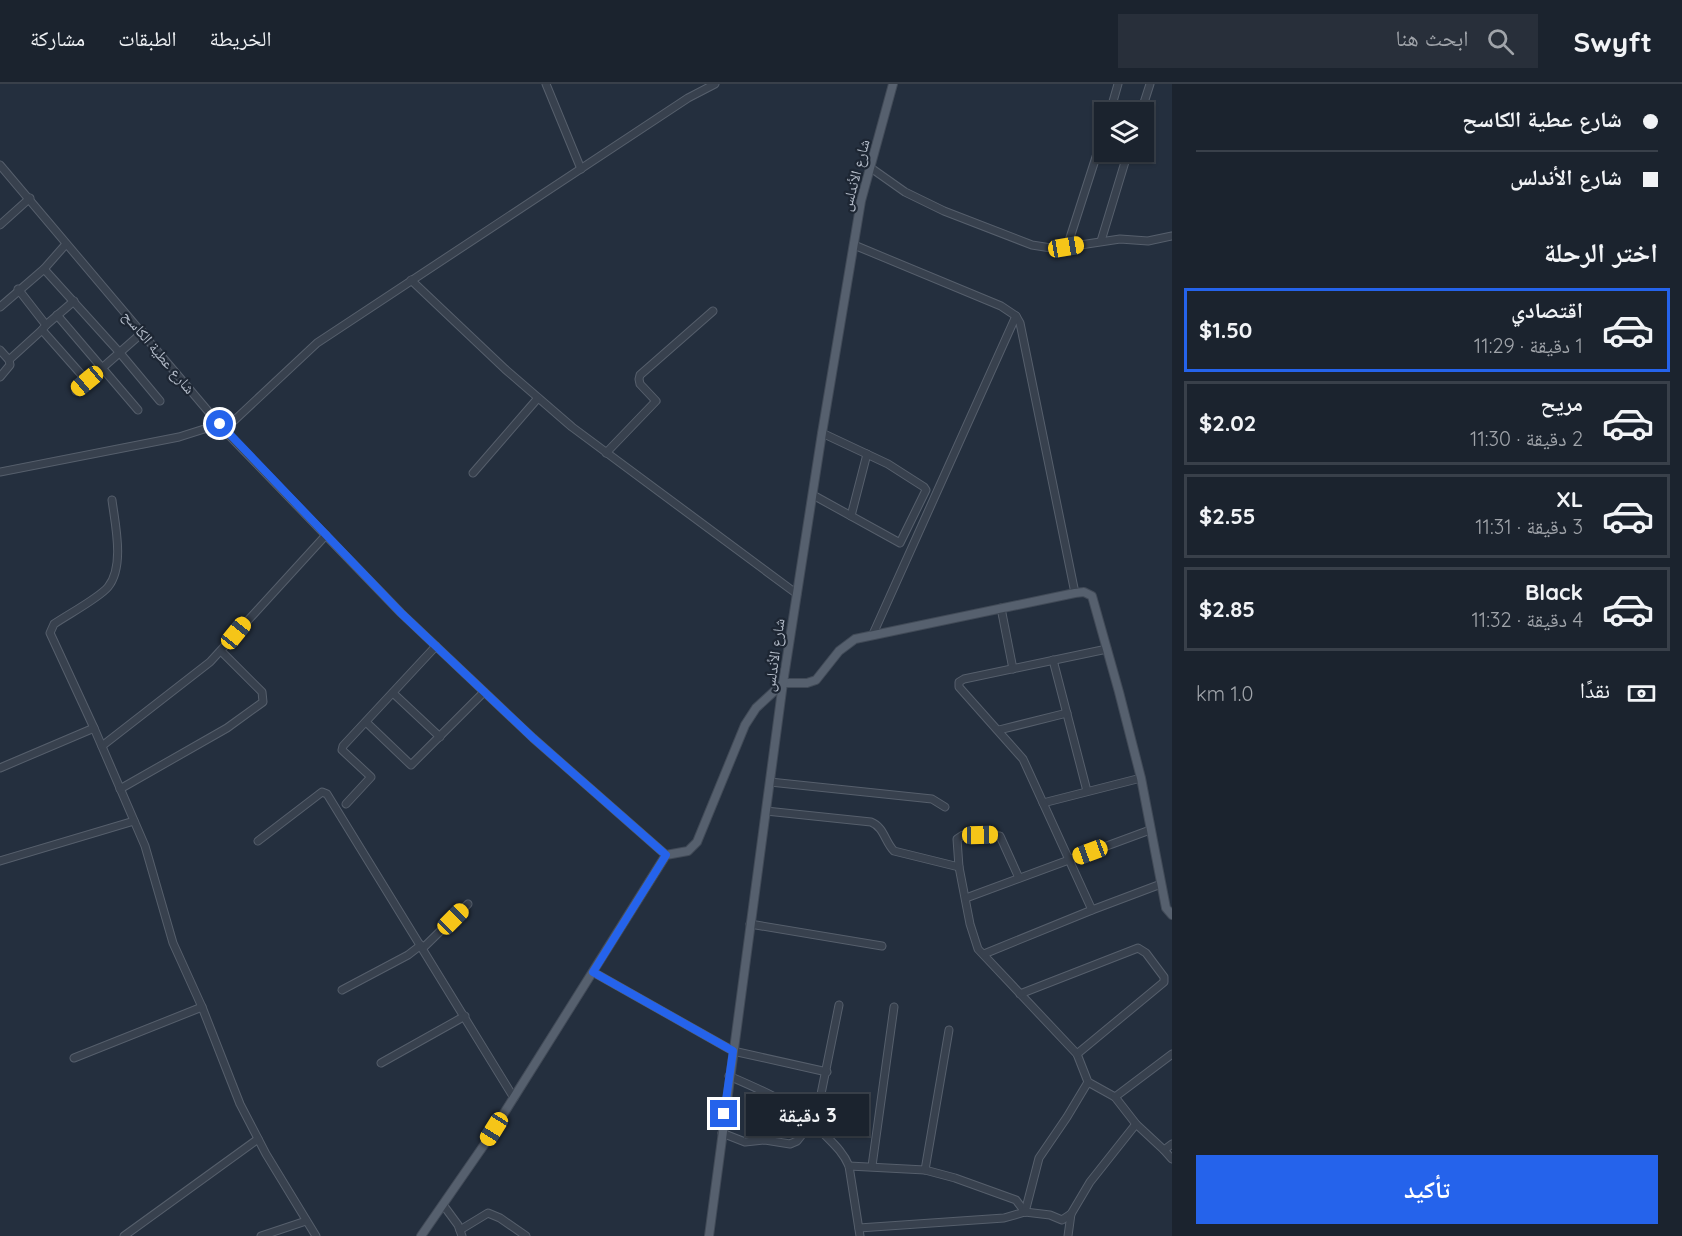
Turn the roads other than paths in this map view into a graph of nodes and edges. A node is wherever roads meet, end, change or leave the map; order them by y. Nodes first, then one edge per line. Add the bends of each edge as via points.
1 (546, 84) edge
2 (715, 84) edge
3 (893, 84) edge
4 (1118, 84) edge
5 (1150, 84) edge
6 (1114, 102) edge
7 (1144, 102) edge
8 (1094, 162) edge
9 (1125, 162) edge
10 (0, 165) edge
11 (581, 168) junction
12 (871, 168) junction
13 (30, 198) junction
14 (0, 225) edge
15 (1172, 236) edge
16 (1101, 241) junction
17 (66, 244) junction
18 (854, 245) junction
19 (1066, 247) junction
20 (44, 269) junction
21 (411, 280) junction
22 (18, 290) junction
23 (74, 302) junction
24 (0, 307) edge
25 (713, 311) dead end
26 (57, 315) junction
27 (1016, 316) junction
28 (44, 328) junction
29 (143, 332) junction
30 (0, 350) edge
31 (120, 353) junction
32 (9, 360) junction
33 (102, 368) junction
34 (0, 377) edge
35 (87, 381) junction
36 (76, 391) dead end
37 (538, 398) junction
38 (159, 402) dead end
39 (138, 410) dead end
40 (222, 427) junction
41 (822, 433) junction
42 (606, 453) junction
43 (867, 454) junction
44 (0, 472) edge
45 (473, 473) dead end
46 (813, 495) junction
47 (112, 500) dead end
48 (851, 516) junction
49 (326, 535) junction
50 (1075, 593) junction
51 (797, 594) junction
52 (1001, 608) junction
53 (873, 634) junction
54 (436, 646) junction
55 (1107, 649) junction
56 (221, 651) junction
57 (1053, 660) junction
58 (1013, 669) junction
59 (783, 683) junction
60 (484, 692) junction
61 (393, 693) junction
62 (1067, 713) junction
63 (366, 722) junction
64 (94, 728) junction
65 (999, 730) junction
66 (440, 737) junction
67 (102, 746) junction
68 (0, 768) edge
69 (1141, 778) junction
70 (770, 782) junction
71 (120, 789) junction
72 (1087, 791) junction
73 (1043, 803) junction
74 (346, 804) dead end
75 (945, 807) dead end
76 (766, 811) junction
77 (134, 821) junction
78 (1150, 830) junction
79 (258, 841) dead end
80 (666, 855) junction
81 (1070, 859) junction
82 (0, 861) edge
83 (959, 867) junction
84 (1019, 878) junction
85 (1161, 884) junction
86 (966, 898) junction
87 (468, 904) dead end
88 (1092, 910) junction
89 (1172, 915) edge
90 (750, 924) junction
91 (882, 946) dead end
92 (422, 947) junction
93 (984, 954) junction
94 (593, 972) junction
95 (342, 990) dead end
96 (1020, 994) junction
97 (839, 1005) dead end
98 (202, 1007) junction
99 (894, 1007) dead end
100 (465, 1016) junction
101 (949, 1030) dead end
102 (733, 1051) junction
103 (1077, 1054) junction
104 (1172, 1054) edge
105 (74, 1058) dead end
106 (381, 1063) dead end
107 (827, 1072) junction
108 (729, 1076) junction
109 (1088, 1082) junction
110 (1115, 1097) junction
111 (514, 1098) junction
112 (811, 1122) junction
113 (1136, 1124) junction
114 (722, 1133) junction
115 (258, 1139) junction
116 (1172, 1144) edge
117 (1164, 1150) junction
118 (1172, 1159) edge
119 (849, 1166) junction
120 (872, 1166) junction
121 (925, 1170) junction
122 (444, 1206) junction
123 (1025, 1212) junction
124 (1071, 1214) junction
125 (306, 1221) junction
126 (859, 1227) junction
127 (461, 1233) edge
128 (124, 1236) edge
129 (261, 1236) edge
130 (316, 1236) edge
131 (421, 1236) edge
132 (526, 1236) edge
133 (709, 1236) edge
134 (860, 1236) edge
135 (1068, 1236) edge

1 - 11 street
2 - 11 street
3 - 12 main road, شارع الأندلس
4 - 6 street
5 - 7 street
8 - 19 street
9 - 16 street
10 - 13 street, شارع عطية الكاسح
11 - 21 street
12 - 18 main road, شارع الأندلس
12 - 19 street via 944,211 1032,246
13 - 14 street
13 - 17 street, شارع عطية الكاسح
15 - 16 street
16 - 19 street
17 - 20 street
17 - 29 street, شارع عطية الكاسح
18 - 27 street via 1001,306
18 - 41 main road, شارع الأندلس
20 - 22 street
20 - 23 street
21 - 37 street
21 - 40 street via 317,343
22 - 24 street
22 - 28 street
23 - 26 street
23 - 31 street
25 - 42 street via 640,375 640,384 656,401
26 - 28 street
26 - 33 street
27 - 50 street
27 - 53 street
28 - 32 street
28 - 35 street
29 - 31 street
29 - 40 street, شارع عطية الكاسح
30 - 32 street
31 - 33 street
31 - 38 street
32 - 34 street via 9,369
33 - 35 street
33 - 39 street
35 - 36 street
37 - 42 street
37 - 45 street
40 - 44 street
40 - 49 street, شارع عطية الكاسح
41 - 43 street
41 - 46 main road, شارع الأندلس
42 - 51 street
43 - 48 street
43 - 48 street via 926,490 901,543
46 - 48 street
46 - 51 main road, شارع الأندلس
47 - 64 street via 116,572 107,588 54,624 50,633
49 - 54 street, شارع عطية الكاسح
49 - 56 street
50 - 52 main road
50 - 55 main road via 1088,593 1094,600
51 - 59 main road, شارع الأندلس
52 - 53 main road
52 - 58 street
53 - 59 main road via 847,644 816,680
54 - 60 street, شارع عطية الكاسح
54 - 61 street
55 - 57 street
55 - 69 main road
56 - 67 street
56 - 71 street via 262,692 263,702 227,728
57 - 58 street
57 - 62 street
58 - 65 street via 959,682 959,687
59 - 70 main road, شارع الأندلس
59 - 80 main road via 756,708 745,725 697,842 688,851
60 - 66 street
60 - 80 street, شارع عطية الكاسح
61 - 63 street
61 - 66 street
62 - 65 street
62 - 72 street
63 - 66 street via 408,765
63 - 74 street via 342,750 371,777
64 - 67 street
64 - 68 street
65 - 73 street via 1023,759
67 - 71 street
69 - 72 street
69 - 78 main road
70 - 75 street via 932,799
70 - 76 main road, شارع الأندلس
71 - 77 street
72 - 73 street
73 - 81 street
76 - 83 street via 871,822 877,824 894,851
76 - 90 main road, شارع الأندلس
77 - 82 street
77 - 98 street via 173,943
78 - 81 street
78 - 85 main road
79 - 92 street via 322,792 327,794
80 - 94 main road
81 - 84 street
81 - 88 street
83 - 84 street via 959,836 998,834
83 - 86 street
84 - 86 street
85 - 88 street
85 - 89 main road via 1166,908
86 - 93 street via 974,939
87 - 92 street
88 - 93 street
90 - 91 street
90 - 102 main road, شارع الأندلس
92 - 95 street
92 - 100 street
93 - 96 street
94 - 102 street
94 - 111 main road
96 - 103 street
96 - 103 street via 1138,948 1146,953 1164,982
97 - 107 street
98 - 105 street
98 - 115 street
99 - 120 street
100 - 106 street
100 - 111 street
101 - 121 street
102 - 107 street
102 - 108 main road, شارع الأندلس
103 - 109 street
104 - 110 street
107 - 112 street
108 - 112 street via 789,1104
108 - 114 main road, شارع الأندلس
109 - 110 street
109 - 123 street via 1039,1158
110 - 113 street
111 - 122 main road
112 - 114 street via 794,1143 745,1142
112 - 119 street via 845,1156
113 - 117 street
113 - 124 street via 1090,1182
114 - 133 main road, شارع الأندلس
115 - 125 street
115 - 128 street
116 - 117 street
117 - 118 street
119 - 120 street
119 - 126 street
120 - 121 street
121 - 123 street via 1016,1200
122 - 127 street
122 - 131 main road
123 - 124 street via 1062,1220
123 - 126 street via 1004,1218
124 - 135 street
125 - 129 street
125 - 130 street
126 - 134 street
127 - 132 street via 488,1213

